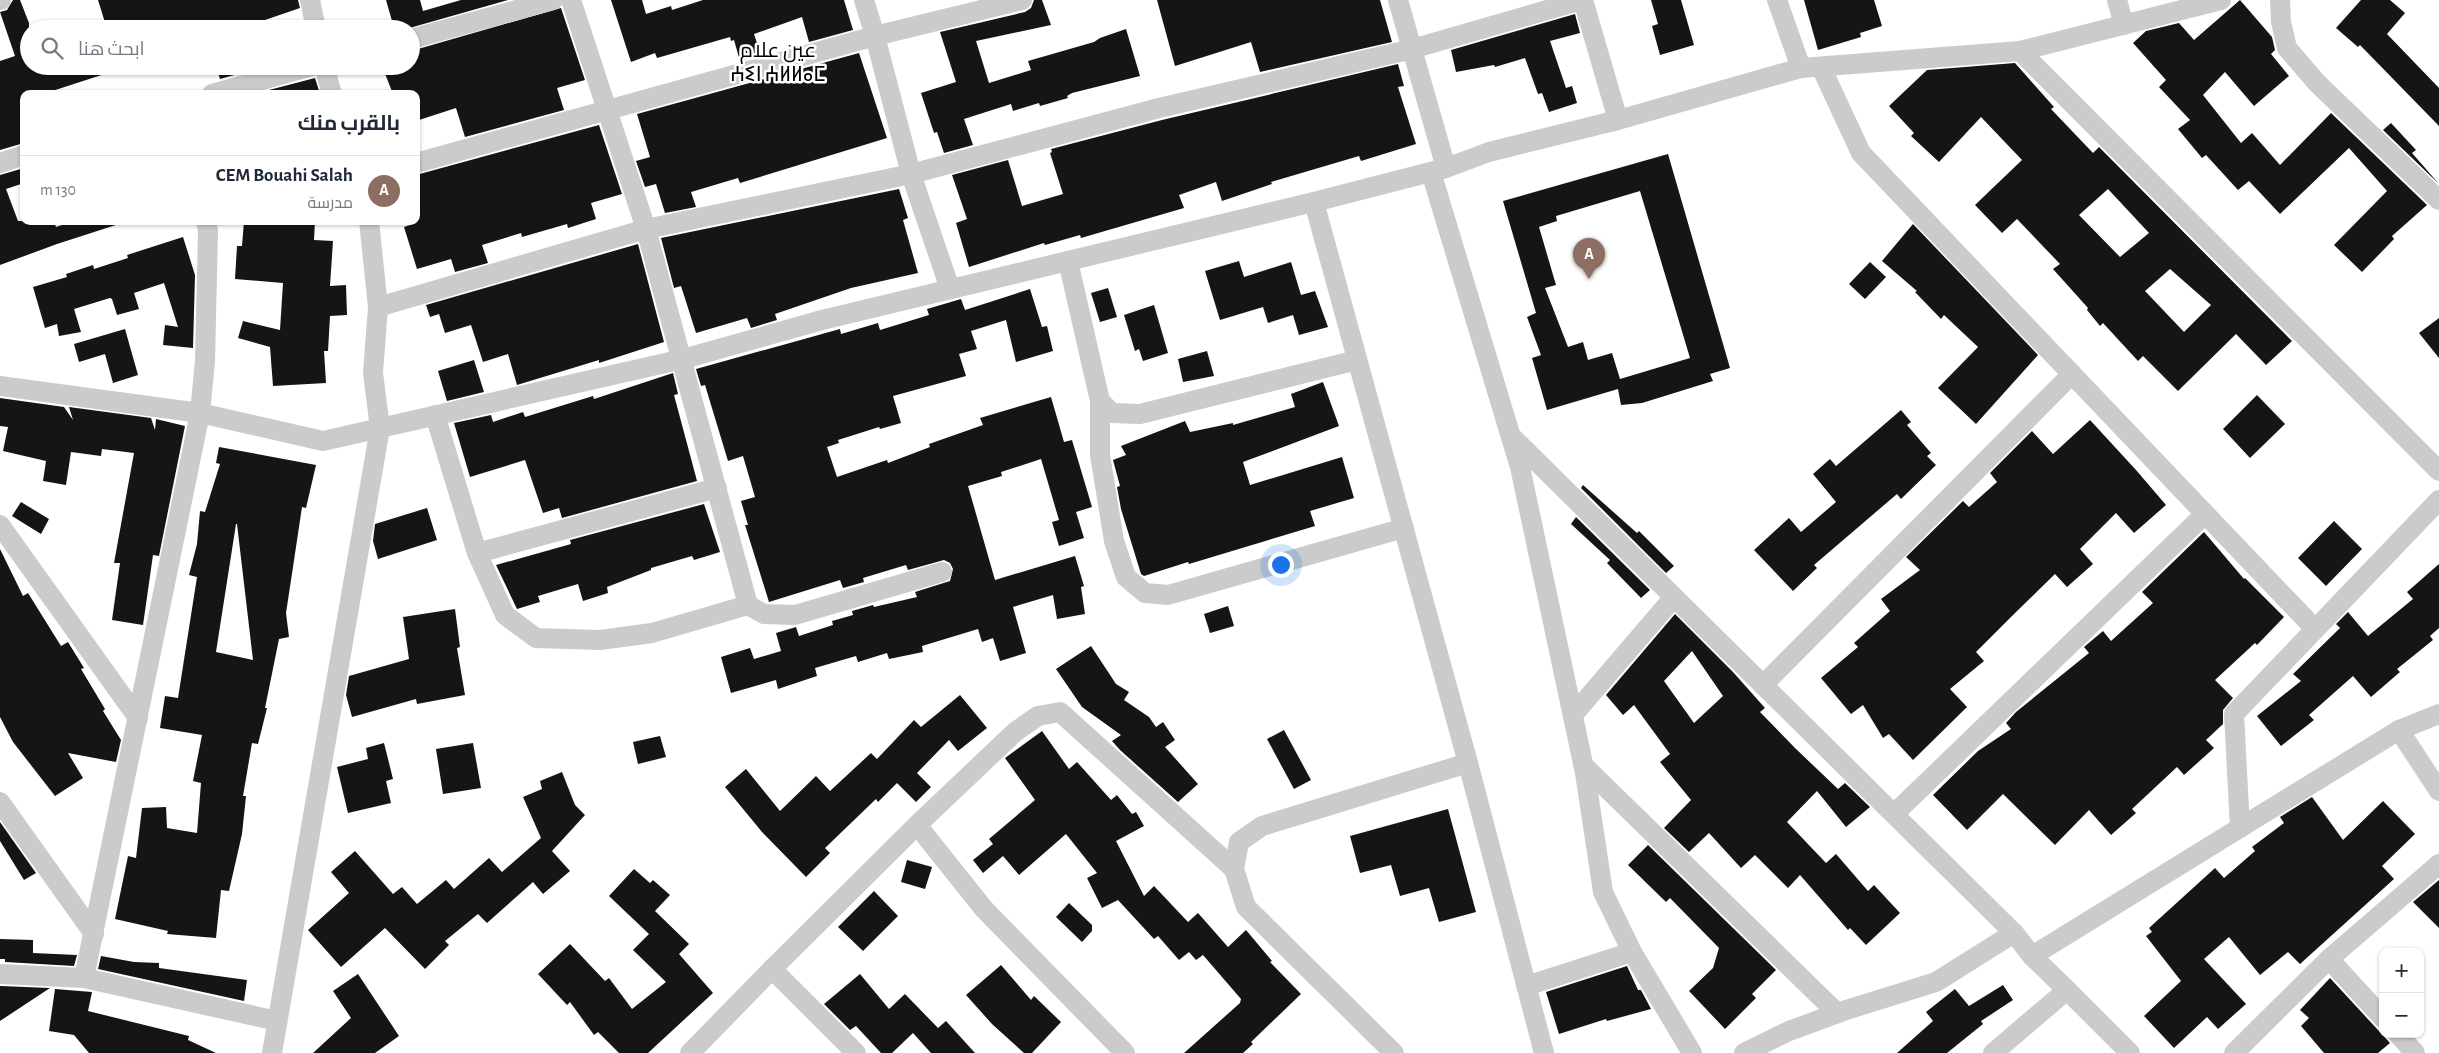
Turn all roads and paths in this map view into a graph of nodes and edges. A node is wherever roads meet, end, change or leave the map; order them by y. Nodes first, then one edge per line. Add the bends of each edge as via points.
1 (310, 0) edge
2 (553, 0) edge
3 (571, 0) edge
4 (864, 0) edge
5 (1022, 0) edge
6 (1398, 0) edge
7 (1582, 0) edge
8 (1777, 0) edge
9 (2117, 0) edge
10 (2221, 0) edge
11 (2280, 0) edge
12 (314, 20) edge
13 (2124, 25) junction
14 (875, 36) junction
15 (420, 37) edge
16 (1412, 49) junction
17 (2020, 51) junction
18 (1821, 67) junction
19 (1801, 68) junction
20 (280, 75) edge
21 (327, 75) edge
22 (226, 90) edge
23 (331, 90) edge
24 (607, 110) junction
25 (1618, 120) junction
26 (20, 156) edge
27 (0, 162) edge
28 (420, 162) edge
29 (1439, 170) junction
30 (911, 174) junction
31 (2439, 200) edge
32 (1314, 202) junction
33 (207, 225) edge
34 (369, 225) edge
35 (646, 229) junction
36 (1068, 261) junction
37 (950, 289) junction
38 (378, 307) junction
39 (683, 359) junction
40 (1357, 360) junction
41 (2072, 374) junction
42 (0, 386) edge
43 (1100, 401) junction
44 (200, 413) junction
45 (435, 415) junction
46 (380, 428) junction
47 (1510, 434) junction
48 (2439, 471) edge
49 (717, 488) junction
50 (2439, 500) edge
51 (2205, 514) junction
52 (0, 525) edge
53 (1404, 528) junction
54 (477, 553) junction
55 (942, 572) dead end
56 (1674, 597) junction
57 (748, 605) junction
58 (2315, 629) junction
59 (1763, 685) junction
60 (2439, 714) edge
61 (1572, 715) junction
62 (138, 718) junction
63 (2399, 730) junction
64 (1468, 763) junction
65 (1584, 764) junction
66 (2439, 791) edge
67 (0, 802) edge
68 (1894, 814) junction
69 (917, 825) junction
70 (2240, 828) junction
71 (2439, 864) edge
72 (1234, 869) junction
73 (2014, 933) junction
74 (94, 934) junction
75 (1632, 952) junction
76 (2032, 956) junction
77 (2329, 959) junction
78 (772, 969) junction
79 (0, 974) edge
80 (84, 978) junction
81 (1526, 986) junction
82 (2067, 990) junction
83 (1837, 1013) junction
84 (2379, 1014) edge
85 (277, 1021) junction
86 (2402, 1038) edge
87 (272, 1053) edge
88 (690, 1053) edge
89 (856, 1053) edge
90 (1125, 1053) edge
91 (1394, 1053) edge
92 (1544, 1053) edge
93 (1692, 1053) edge
94 (1744, 1053) edge
95 (1993, 1053) edge
96 (2130, 1053) edge
97 (2234, 1053) edge
98 (2415, 1053) edge

1 - 12 street
2 - 15 street
3 - 24 street
4 - 14 street
5 - 14 street
6 - 16 street
7 - 16 street
7 - 25 street
8 - 19 street
9 - 13 street
10 - 13 street
11 - 31 street via 2287,48 2317,83
13 - 17 street
14 - 24 street
14 - 30 street
16 - 29 street
16 - 30 street via 1159,108
17 - 18 street
17 - 48 street
18 - 19 street
18 - 41 street via 1861,153
19 - 25 street
20 - 22 street
21 - 23 street
24 - 28 street
24 - 35 street
25 - 29 street via 1489,152
26 - 27 street
29 - 32 street
29 - 47 street
30 - 35 street
30 - 37 street
32 - 36 street
32 - 40 street
33 - 44 street via 205,361
34 - 38 street
35 - 38 street
35 - 39 street
36 - 37 street
36 - 43 street
37 - 39 street
38 - 46 street via 373,373
39 - 45 street
39 - 49 street
40 - 43 street via 1140,414 1112,413
40 - 53 street
41 - 51 street
41 - 59 street
42 - 44 street
43 - 53 street via 1100,455 1114,542 1126,577 1145,593 1168,595
44 - 46 street via 323,441
44 - 62 street
45 - 46 street
45 - 54 street
46 - 85 street
47 - 56 street
47 - 61 street via 1520,467
49 - 54 street
49 - 57 street
50 - 58 street
51 - 58 street
51 - 68 street
52 - 62 street
53 - 64 street
54 - 57 street via 505,615 536,638 600,640 652,634
55 - 57 street via 795,615 764,614
56 - 59 street
56 - 61 street
58 - 70 street via 2234,714
59 - 68 street
60 - 63 street
61 - 65 street
62 - 74 street
63 - 66 street
63 - 70 street
64 - 72 street via 1262,826 1239,842
64 - 81 street
65 - 75 street via 1603,892
65 - 83 street
67 - 74 street
68 - 73 street
69 - 72 street via 1015,732 1038,716 1060,712
69 - 78 street
69 - 90 street via 984,909
70 - 76 street
71 - 77 street
72 - 91 street via 1246,907
73 - 76 street
73 - 83 street via 1936,982
74 - 80 street
75 - 81 street
75 - 93 street
76 - 82 street
77 - 84 street
77 - 97 street
78 - 88 street
78 - 89 street
79 - 80 street
80 - 85 street
81 - 92 street
82 - 95 street
82 - 96 street
83 - 94 street via 1789,1030
85 - 87 street
86 - 98 street

